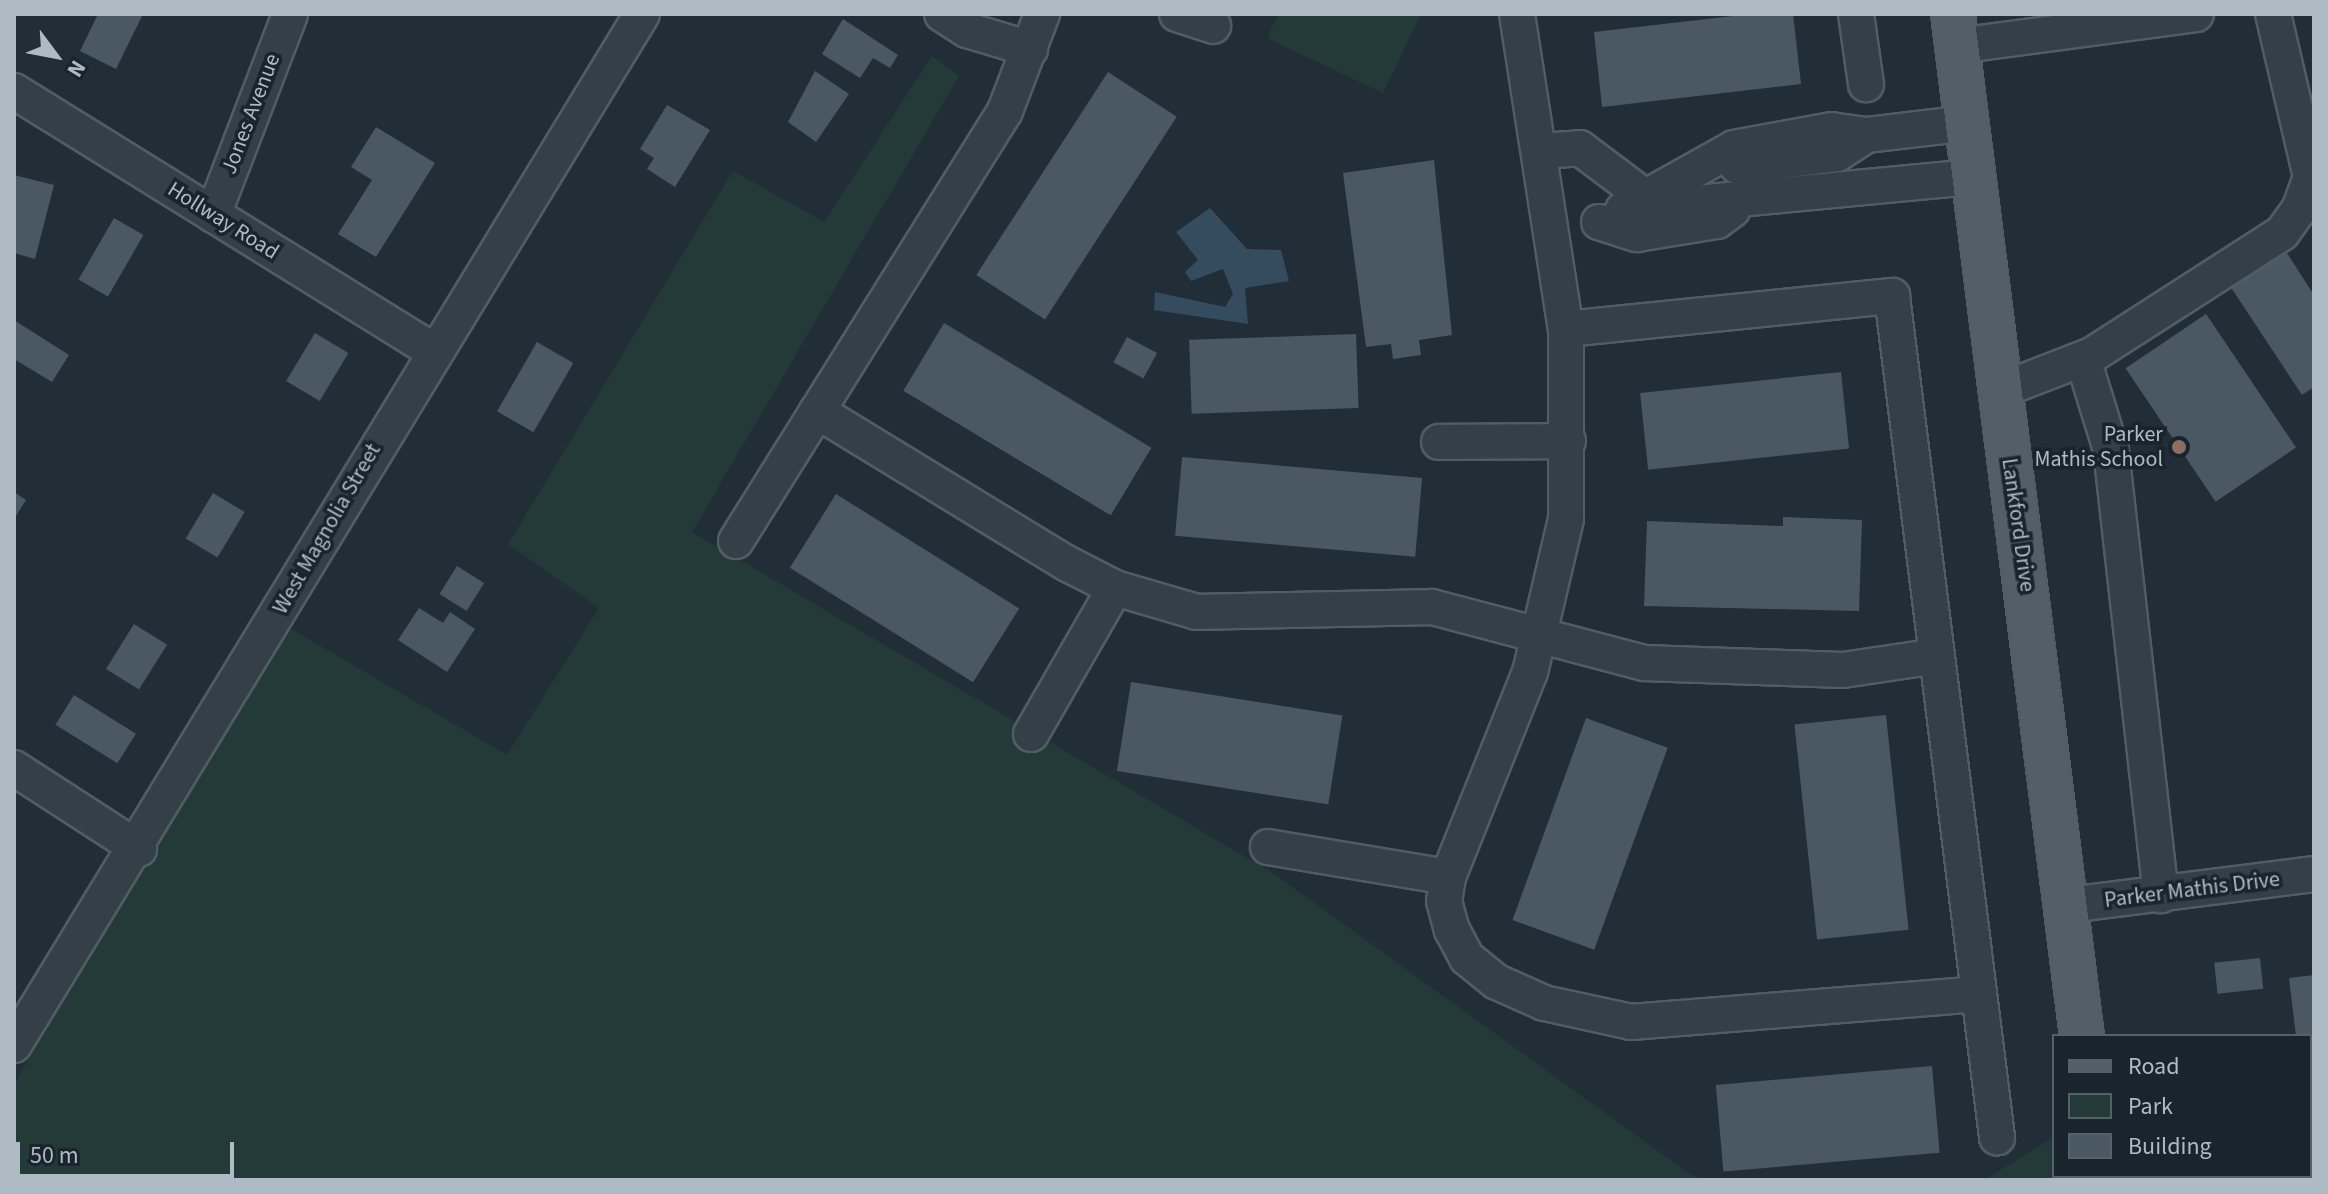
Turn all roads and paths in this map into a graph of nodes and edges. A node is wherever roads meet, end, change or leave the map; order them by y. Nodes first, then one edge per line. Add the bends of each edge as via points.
1 (290, 14) edge
2 (642, 14) edge
3 (942, 14) edge
4 (1042, 14) edge
5 (1177, 14) edge
6 (1517, 14) edge
7 (1856, 14) edge
8 (2196, 14) edge
9 (2273, 14) edge
10 (1213, 26) dead end
11 (1955, 30) edge
12 (1030, 49) junction
13 (1866, 84) dead end
14 (14, 91) edge
15 (1968, 123) junction
16 (1541, 151) junction
17 (1975, 177) junction
18 (1622, 210) junction
19 (213, 215) junction
20 (1555, 228) junction
21 (1566, 329) junction
22 (432, 350) junction
23 (2083, 359) junction
24 (1999, 391) junction
25 (817, 411) junction
26 (1568, 441) junction
27 (1439, 442) dead end
28 (736, 541) dead end
29 (1115, 588) junction
30 (1541, 633) junction
31 (1937, 656) junction
32 (1031, 734) dead end
33 (14, 768) edge
34 (1268, 847) dead end
35 (139, 849) junction
36 (2314, 874) edge
37 (1448, 877) junction
38 (2161, 895) junction
39 (2069, 905) junction
40 (1978, 994) junction
41 (2082, 1034) edge
42 (14, 1045) edge
43 (1997, 1137) dead end

1 - 19 street, Jones Avenue
2 - 22 street, West Magnolia Street
3 - 12 street via 967,30
4 - 12 street
5 - 10 street
6 - 16 street
7 - 13 street
8 - 11 street
9 - 23 street via 2311,177 2299,210 2282,233
11 - 15 main road, Lankford Drive
12 - 25 street via 1005,111
14 - 19 street, Hollway Road
15 - 17 main road, Lankford Drive
15 - 18 street via 1866,135 1783,136 1734,148
16 - 18 street via 1580,148
16 - 20 street
17 - 18 street
17 - 24 main road, Lankford Drive
18 - 20 street
19 - 22 street, Hollway Road
20 - 21 street
21 - 26 street
21 - 31 street via 1892,296
22 - 35 street, West Magnolia Street
23 - 24 street
23 - 38 street via 2111,450
24 - 39 main road, Lankford Drive
25 - 28 street
25 - 29 street
26 - 27 street
26 - 30 street via 1566,519
29 - 30 street via 1197,612 1432,607
29 - 32 street
30 - 31 street via 1644,663 1843,670
30 - 37 street
31 - 40 street
33 - 35 street
34 - 37 street
35 - 42 street, West Magnolia Street
36 - 38 street, Parker Mathis Drive
37 - 40 street via 1444,901 1467,958 1497,982 1588,1015 1684,1022
38 - 39 street, Parker Mathis Drive
39 - 41 main road, Lankford Drive
40 - 43 street

